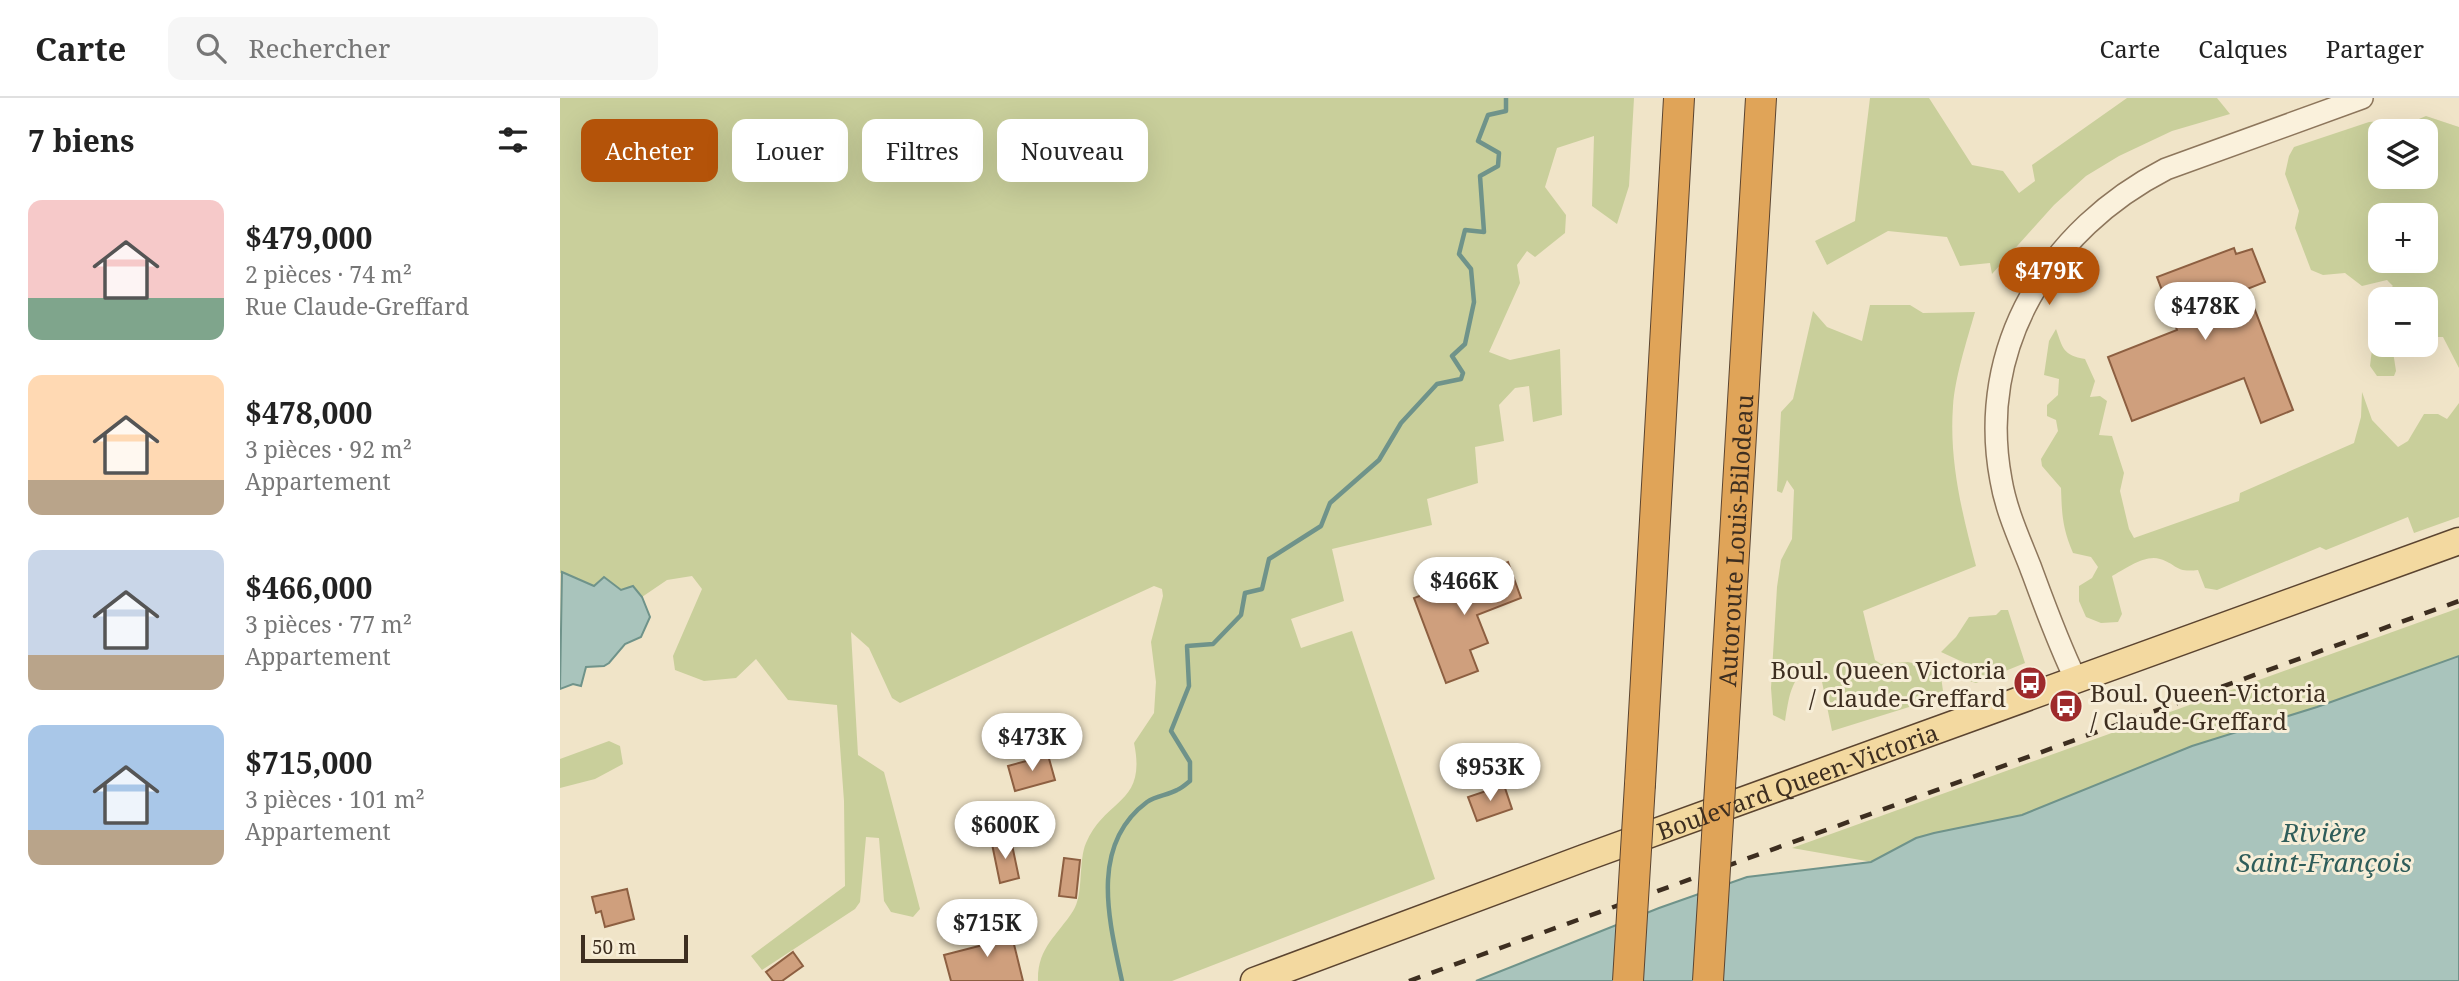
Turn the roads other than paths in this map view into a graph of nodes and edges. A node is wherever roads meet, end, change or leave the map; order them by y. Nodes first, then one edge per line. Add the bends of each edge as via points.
1 (1679, 98) edge
2 (1761, 98) edge
3 (2362, 98) edge
4 (2459, 541) edge
5 (2076, 680) junction
6 (1254, 981) edge
7 (1628, 981) edge
8 (1708, 981) edge

1 - 7 highway, bridge
2 - 8 highway, Autoroute Louis-Bilodeau, bridge
3 - 5 street via 2142,181 2078,231 2031,296 2003,371 1997,425 1999,465 2006,505
4 - 5 main road, Boulevard Queen-Victoria
5 - 6 main road, Boulevard Queen-Victoria

